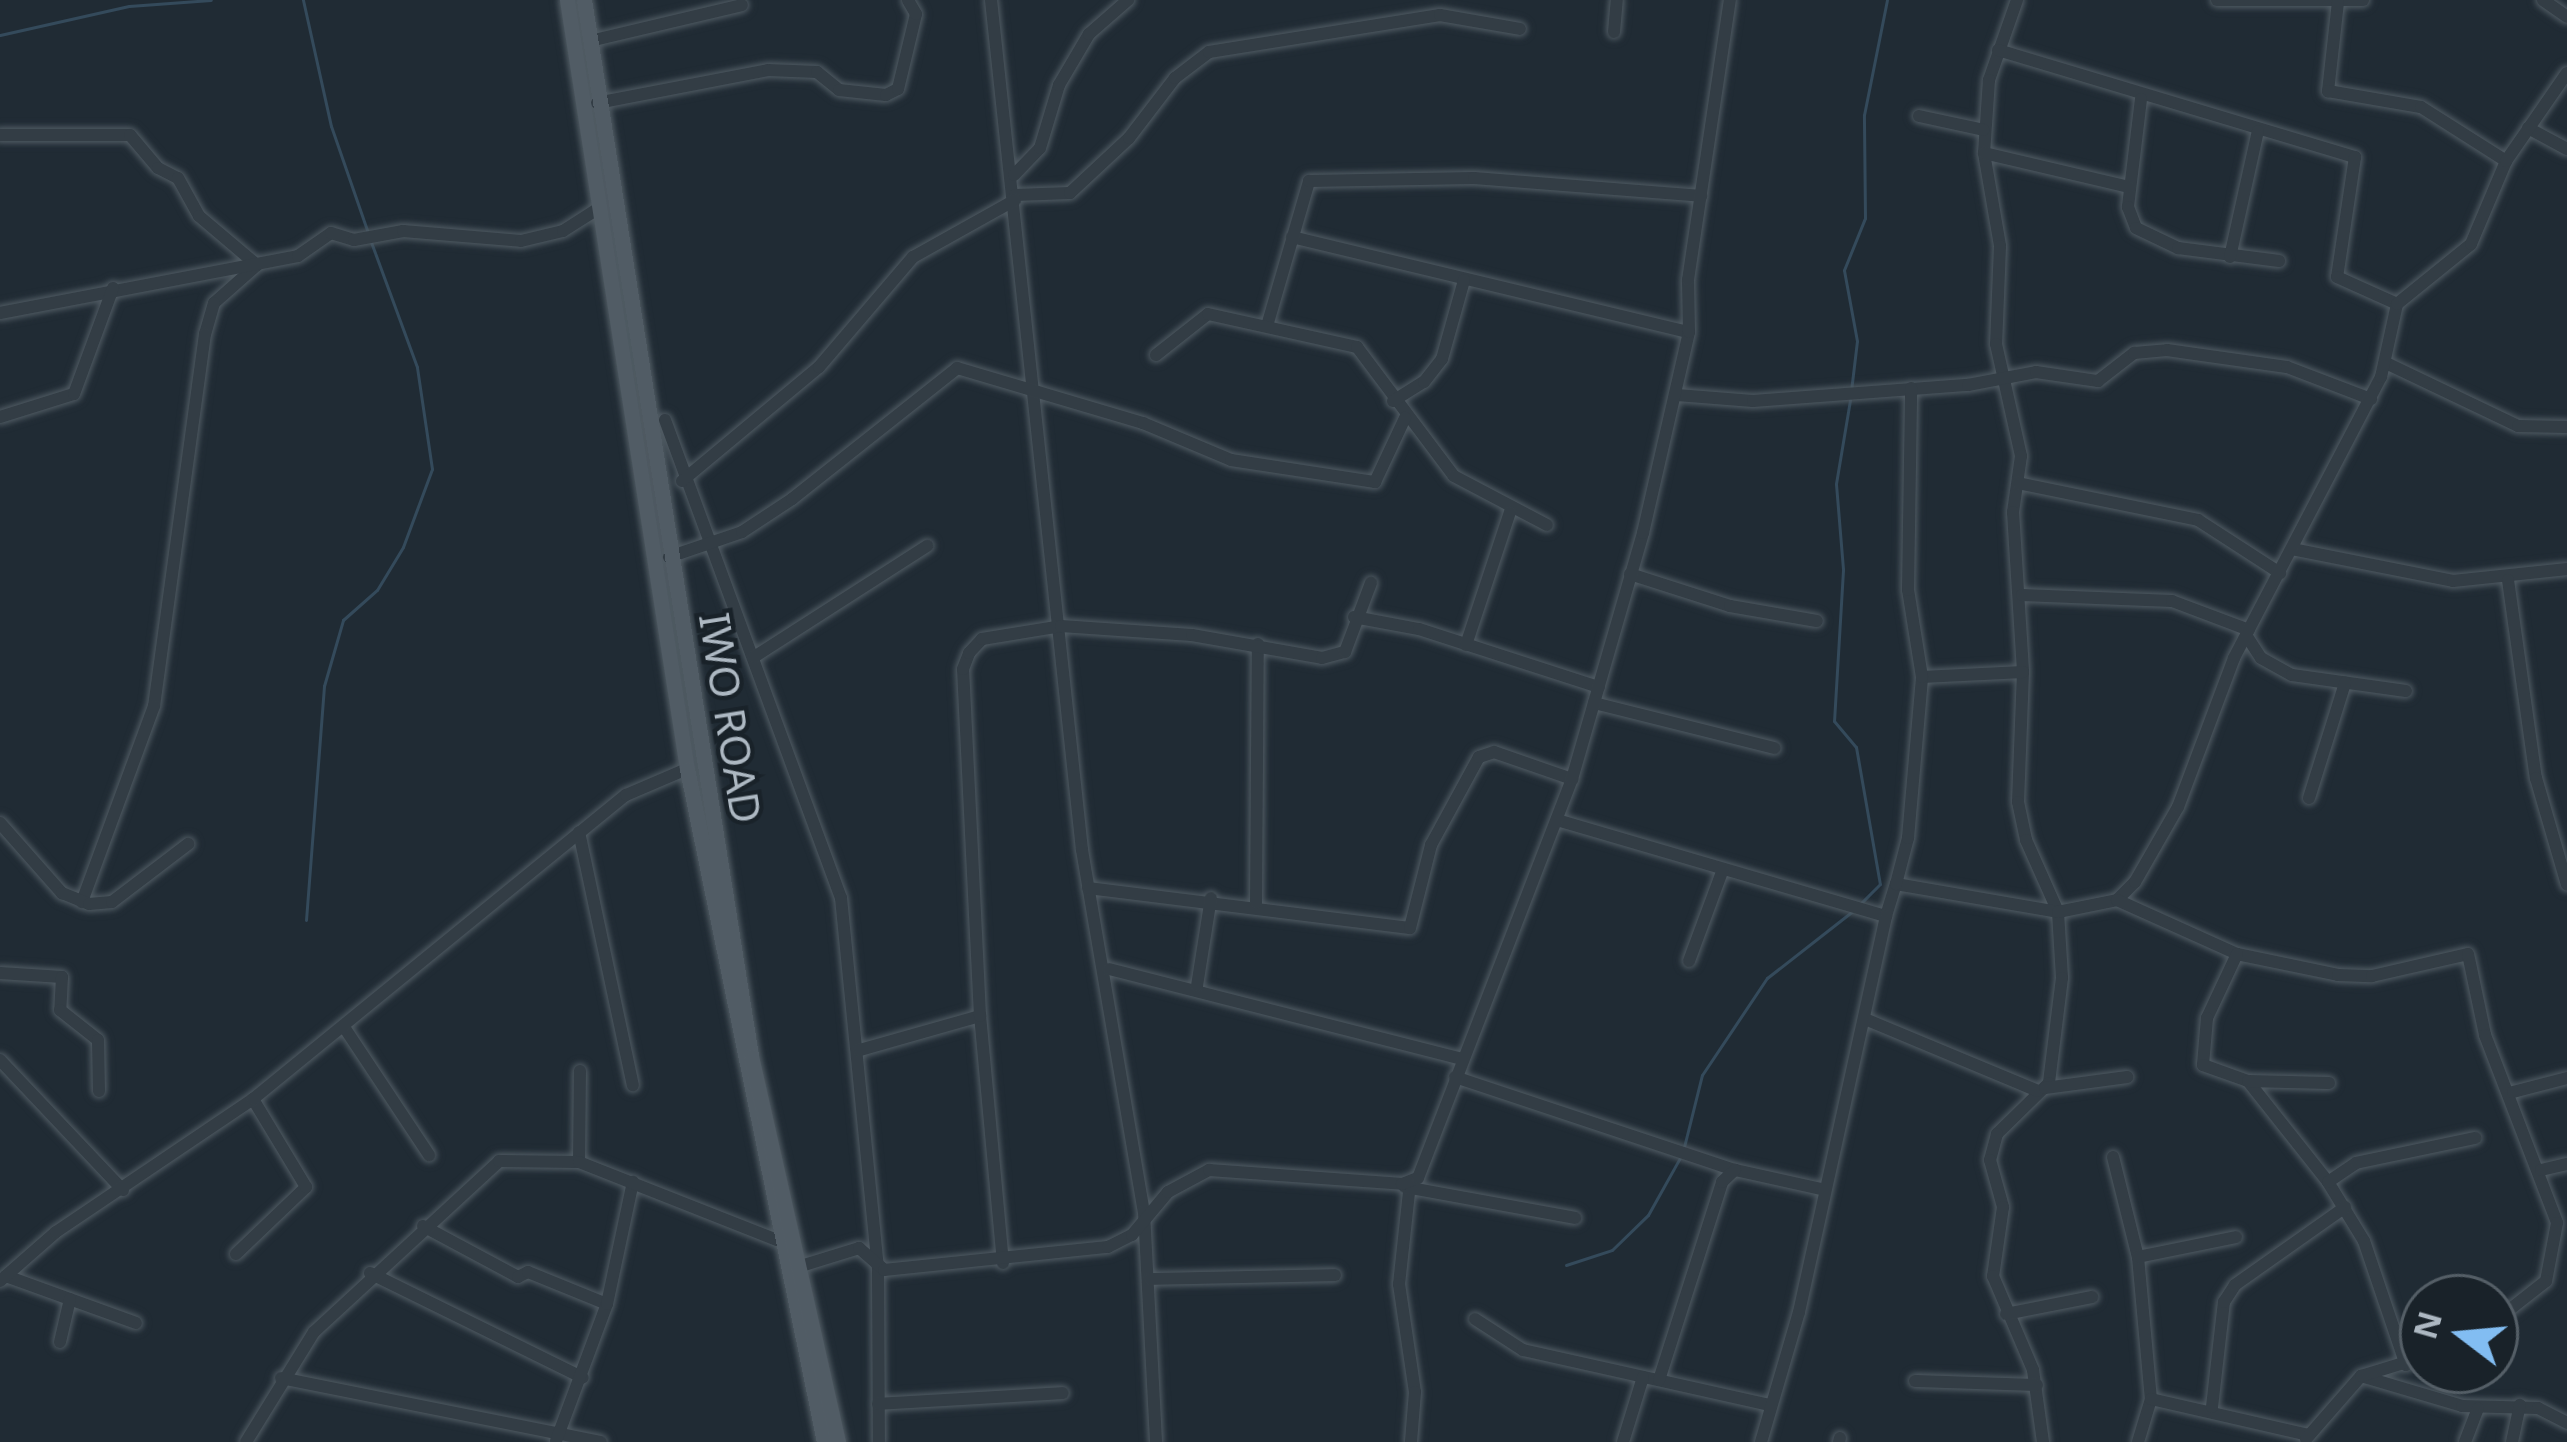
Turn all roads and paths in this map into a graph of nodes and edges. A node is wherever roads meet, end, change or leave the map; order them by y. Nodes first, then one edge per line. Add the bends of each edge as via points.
1 (567, 0) edge
2 (584, 0) edge
3 (701, 0) edge
4 (908, 0) edge
5 (991, 0) edge
6 (1128, 0) edge
7 (1617, 0) edge
8 (1730, 0) edge
9 (2017, 0) edge
10 (2217, 0) edge
11 (2363, 0) edge
12 (2543, 0) edge
13 (2338, 2) edge
14 (1110, 4) edge
15 (742, 5) dead end
16 (697, 17) junction
17 (2567, 17) edge
18 (1520, 29) dead end
19 (1614, 32) dead end
20 (590, 41) junction
21 (1998, 50) junction
22 (2567, 73) edge
23 (2140, 99) junction
24 (597, 104) junction
25 (1918, 116) dead end
26 (2528, 128) junction
27 (1984, 130) junction
28 (2258, 131) junction
29 (0, 135) edge
30 (2567, 149) edge
31 (1984, 153) junction
32 (2506, 160) junction
33 (1014, 175) junction
34 (2129, 187) junction
35 (1701, 196) junction
36 (1015, 198) junction
37 (599, 208) junction
38 (1292, 236) junction
39 (2230, 256) junction
40 (2278, 261) dead end
41 (257, 266) junction
42 (1464, 280) junction
43 (113, 288) junction
44 (2397, 304) junction
45 (0, 313) edge
46 (1267, 326) junction
47 (1689, 332) junction
48 (1156, 356) dead end
49 (2386, 363) junction
50 (2002, 374) junction
51 (1911, 388) junction
52 (1034, 392) junction
53 (1676, 395) junction
54 (2371, 399) junction
55 (1393, 400) junction
56 (0, 417) edge
57 (1405, 418) junction
58 (664, 421) dead end
59 (2567, 428) edge
60 (682, 481) junction
61 (2018, 483) junction
62 (1510, 512) junction
63 (1547, 525) dead end
64 (707, 545) junction
65 (927, 546) dead end
66 (2292, 549) junction
67 (669, 557) junction
68 (2567, 569) edge
69 (2280, 573) junction
70 (1630, 574) junction
71 (2507, 580) junction
72 (1372, 584) dead end
73 (2022, 595) junction
74 (1354, 616) junction
75 (1817, 621) dead end
76 (1061, 626) junction
77 (2248, 633) junction
78 (1258, 644) junction
79 (1466, 645) junction
80 (754, 657) junction
81 (2234, 658) junction
82 (2261, 658) junction
83 (2024, 673) junction
84 (1922, 677) junction
85 (2345, 683) junction
86 (1599, 687) junction
87 (2406, 691) dead end
88 (1594, 703) junction
89 (1774, 748) dead end
90 (687, 770) junction
91 (1572, 779) junction
92 (2309, 798) dead end
93 (1557, 820) junction
94 (0, 823) edge
95 (579, 832) junction
96 (188, 844) dead end
97 (1723, 869) junction
98 (1896, 884) junction
99 (1088, 888) junction
100 (2564, 892) edge
101 (1211, 898) junction
102 (2116, 900) junction
103 (82, 902) junction
104 (1256, 903) junction
105 (2058, 912) junction
106 (1886, 916) junction
107 (2237, 954) junction
108 (1688, 961) dead end
109 (1108, 969) junction
110 (0, 973) edge
111 (1197, 986) junction
112 (980, 1016) junction
113 (1865, 1018) junction
114 (344, 1027) junction
115 (860, 1050) junction
116 (746, 1058) junction
117 (1462, 1059) junction
118 (0, 1060) edge
119 (580, 1071) dead end
120 (1455, 1077) junction
121 (2127, 1077) dead end
122 (2567, 1078) edge
123 (2248, 1082) junction
124 (2329, 1083) dead end
125 (633, 1085) dead end
126 (2042, 1090) junction
127 (99, 1091) dead end
128 (2513, 1092) junction
129 (253, 1099) junction
130 (2474, 1138) dead end
131 (429, 1155) dead end
132 (2114, 1157) dead end
133 (579, 1162) junction
134 (2567, 1164) edge
135 (1735, 1170) junction
136 (2542, 1170) junction
137 (633, 1182) junction
138 (2328, 1182) junction
139 (1407, 1185) junction
140 (123, 1190) junction
141 (1825, 1190) junction
142 (2345, 1207) junction
143 (1144, 1212) junction
144 (1575, 1218) dead end
145 (423, 1226) junction
146 (2236, 1237) dead end
147 (777, 1240) junction
148 (236, 1254) dead end
149 (2138, 1257) junction
150 (1003, 1263) junction
151 (2561, 1265) edge
152 (801, 1266) junction
153 (878, 1270) junction
154 (370, 1273) junction
155 (1335, 1275) dead end
156 (3, 1278) edge
157 (1150, 1279) junction
158 (2092, 1297) dead end
159 (70, 1299) junction
160 (2519, 1302) edge
161 (608, 1304) junction
162 (2006, 1314) junction
163 (1475, 1319) dead end
164 (136, 1323) dead end
165 (60, 1342) dead end
166 (2399, 1346) edge
167 (2399, 1366) edge
168 (2361, 1376) junction
169 (1643, 1377) junction
170 (281, 1378) junction
171 (584, 1378) junction
172 (1659, 1380) junction
173 (1915, 1381) dead end
174 (2037, 1384) junction
175 (1064, 1394) dead end
176 (2151, 1399) junction
177 (878, 1404) junction
178 (1769, 1405) junction
179 (2520, 1405) junction
180 (2212, 1407) junction
181 (2478, 1408) junction
182 (2567, 1423) edge
183 (2306, 1439) edge
184 (556, 1440) edge
185 (246, 1442) edge
186 (601, 1442) edge
187 (824, 1442) edge
188 (838, 1442) edge
189 (879, 1442) edge
190 (1156, 1442) edge
191 (1411, 1442) edge
192 (1623, 1442) edge
193 (1761, 1442) edge
194 (2044, 1442) edge
195 (2138, 1442) edge
196 (2465, 1442) edge
197 (2512, 1442) edge

1 - 37 main road, IWO ROAD
2 - 20 main road, IWO ROAD
3 - 16 street
4 - 24 street via 916,14 898,89 886,95 839,90 817,72 768,70
5 - 33 street
6 - 14 street
7 - 19 street
8 - 35 street
9 - 21 street
10 - 13 street
11 - 13 street
12 - 17 street
13 - 32 street via 2328,91 2421,107
14 - 33 street via 1059,85 1040,148
15 - 16 street
16 - 20 street
18 - 36 street via 1440,15 1209,52 1070,193
20 - 24 main road, IWO ROAD
21 - 23 street
21 - 27 street
22 - 26 street
23 - 28 street
23 - 34 street
24 - 67 main road, IWO ROAD
25 - 27 street
26 - 30 street
26 - 32 street
27 - 31 street
28 - 39 street
28 - 44 street via 2355,157 2336,277
29 - 41 street via 130,134 158,169 178,178 199,216
31 - 34 street
31 - 50 street via 2000,246 1994,314
32 - 44 street via 2471,244
33 - 36 street
34 - 39 street via 2136,227 2178,248
35 - 38 street via 1474,178 1316,179 1304,190
35 - 47 street
36 - 52 street
36 - 60 street via 913,257 819,367
37 - 41 street via 563,231 521,241 403,231 354,240 331,233 298,256
37 - 90 main road, IWO ROAD
38 - 42 street
38 - 46 street
39 - 40 street
41 - 43 street
41 - 103 street via 214,303 205,334 154,706
42 - 47 street
42 - 55 street via 1442,358 1424,382
43 - 45 street
43 - 56 street via 74,394
44 - 49 street
46 - 48 street via 1208,314
46 - 55 street via 1357,347
47 - 53 street
49 - 54 street
49 - 59 street via 2518,426
50 - 51 street via 1968,386
50 - 54 street via 2098,381 2134,353 2183,350 2287,367
50 - 61 street via 2019,442
51 - 53 street via 1730,401
51 - 84 street via 1908,590
52 - 57 street via 1123,416 1231,460 1375,482
52 - 64 street via 944,371 792,499
52 - 76 street
53 - 70 street
54 - 66 street
55 - 57 street
57 - 62 street via 1454,476
58 - 60 street
60 - 64 street
61 - 69 street via 2198,520
61 - 73 street via 2013,533
62 - 63 street
62 - 79 street
64 - 67 street
64 - 80 street
65 - 80 street
66 - 69 street
66 - 71 street via 2398,576
67 - 116 main road, IWO ROAD
68 - 71 street
69 - 77 street
70 - 75 street via 1730,606
70 - 86 street
71 - 100 street via 2536,778
72 - 74 street
73 - 77 street via 2172,602
73 - 83 street
74 - 78 street via 1345,652 1333,656
74 - 79 street
76 - 78 street
76 - 99 street
76 - 112 street via 982,639 963,669
77 - 81 street
77 - 82 street
78 - 104 street
79 - 86 street
80 - 115 street via 833,866
81 - 82 street
81 - 102 street via 2178,807
82 - 85 street via 2293,675
83 - 84 street
83 - 105 street via 2018,802
84 - 98 street via 1908,838
85 - 87 street
85 - 92 street
86 - 88 street
88 - 89 street
88 - 91 street
90 - 95 street via 626,795
90 - 116 main road, IWO ROAD
91 - 93 street
91 - 104 street via 1494,752 1479,757 1431,845 1410,928
93 - 97 street
93 - 117 street
94 - 103 street via 51,883
95 - 114 street
95 - 125 street
96 - 103 street via 112,902
97 - 106 street
97 - 108 street
98 - 105 street
98 - 106 street
99 - 101 street
99 - 109 street
101 - 104 street
101 - 111 street
102 - 105 street
102 - 107 street
105 - 126 street via 2060,1006
106 - 113 street
107 - 123 street via 2207,1018 2203,1065
107 - 128 street via 2372,976 2468,954 2485,1035
109 - 111 street
109 - 143 street
110 - 127 street via 62,977 60,1010 98,1040
111 - 117 street
112 - 115 street
112 - 150 street
113 - 126 street
113 - 141 street
114 - 129 street
114 - 131 street
115 - 153 street
116 - 147 main road, IWO ROAD
116 - 152 main road, IWO ROAD
117 - 120 street
118 - 140 street
119 - 133 street
120 - 135 street
120 - 139 street via 1421,1173
121 - 126 street
122 - 128 street
123 - 124 street
123 - 138 street
126 - 162 street via 1991,1148 2003,1207 1993,1276
128 - 136 street
129 - 140 street
129 - 148 street via 306,1187
130 - 138 street via 2356,1163
132 - 149 street
133 - 137 street
133 - 145 street via 499,1161
134 - 136 street
135 - 141 street
135 - 172 street via 1722,1182
136 - 151 street
137 - 147 street
137 - 161 street
138 - 142 street
139 - 143 street via 1209,1170
139 - 144 street
139 - 191 street via 1400,1284 1417,1419
140 - 156 street
141 - 178 street
142 - 166 street
142 - 180 street via 2235,1285 2224,1302
143 - 150 street via 1124,1242
143 - 157 street
145 - 154 street
145 - 161 street via 518,1277 528,1272
146 - 149 street
147 - 187 main road, IWO ROAD
149 - 176 street
150 - 153 street
151 - 160 street
152 - 153 street via 859,1248
152 - 188 main road, IWO ROAD
153 - 177 street
154 - 170 street
154 - 171 street
155 - 157 street
156 - 159 street
157 - 190 street
158 - 162 street
159 - 164 street
159 - 165 street
161 - 171 street
162 - 174 street
163 - 169 street via 1516,1348
167 - 168 street
168 - 181 street
168 - 183 street
169 - 172 street
169 - 192 street
170 - 184 street
170 - 185 street
171 - 184 street
172 - 178 street
173 - 174 street
174 - 194 street
175 - 177 street
176 - 180 street
176 - 195 street
177 - 189 street
178 - 193 street
179 - 181 street
179 - 182 street
179 - 197 street
180 - 183 street
181 - 196 street
184 - 186 street

